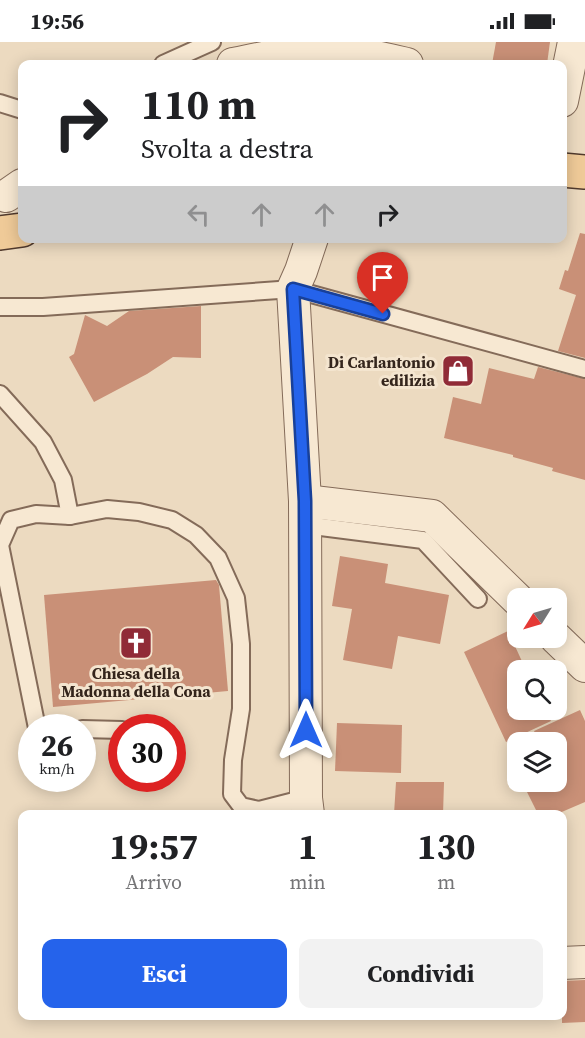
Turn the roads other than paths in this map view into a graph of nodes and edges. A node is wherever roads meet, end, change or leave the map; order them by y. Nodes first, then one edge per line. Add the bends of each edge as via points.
1 (212, 42) edge
2 (294, 42) edge
3 (574, 42) edge
4 (326, 51) junction
5 (172, 60) edge
6 (253, 60) edge
7 (388, 60) edge
8 (567, 76) edge
9 (0, 103) edge
10 (18, 109) edge
11 (567, 170) edge
12 (585, 172) edge
13 (18, 231) edge
14 (0, 233) edge
15 (310, 243) edge
16 (293, 289) junction
17 (0, 307) edge
18 (585, 369) edge
19 (0, 394) edge
20 (305, 513) junction
21 (70, 516) junction
22 (507, 589) edge
23 (478, 599) dead end
24 (566, 648) edge
25 (585, 666) edge
26 (34, 714) edge
27 (307, 806) edge
28 (585, 962) edge
29 (567, 963) edge

1 - 5 lane
2 - 4 lane
3 - 8 street
4 - 6 street
4 - 7 street
9 - 10 lane
11 - 12 main road
13 - 14 main road
15 - 16 street
16 - 17 lane
16 - 18 lane
16 - 20 street
19 - 21 lane via 43,442 63,480
20 - 22 street via 432,516
20 - 23 lane via 423,540
20 - 27 street
21 - 26 lane via 36,514 11,520 0,545
21 - 27 lane via 107,509 172,520 196,535 218,558 236,597 241,644 241,709 232,794 241,806 259,810
24 - 25 street
28 - 29 street

